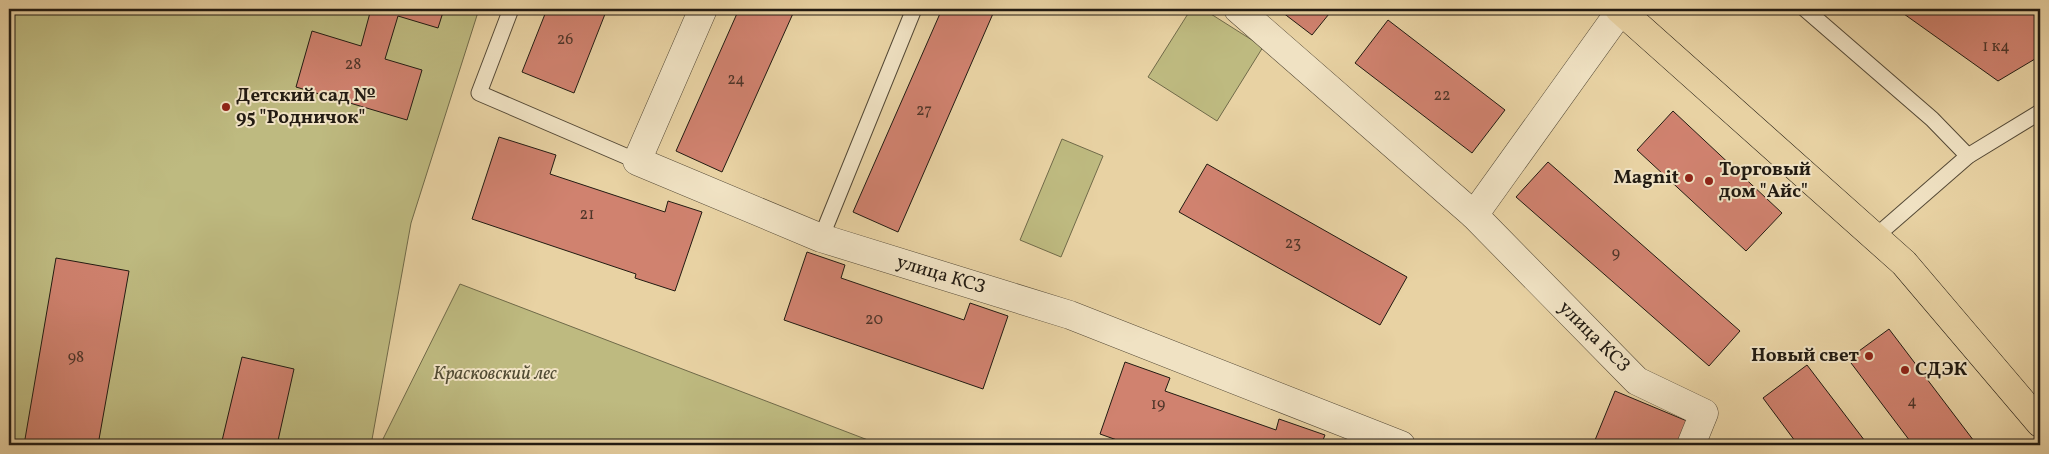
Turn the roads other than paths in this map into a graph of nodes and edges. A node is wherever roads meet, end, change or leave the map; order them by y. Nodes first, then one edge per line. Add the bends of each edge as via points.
1 (511, 9) edge
2 (703, 9) edge
3 (914, 9) edge
4 (1238, 9) edge
5 (1620, 9) edge
6 (1805, 9) edge
7 (2040, 112) edge
8 (1968, 156) junction
9 (637, 161) junction
10 (1474, 215) junction
11 (1875, 237) junction
12 (821, 238) junction
13 (2040, 423) edge
14 (1401, 445) edge
15 (1691, 445) edge

1 - 9 lane via 479,93
2 - 9 street
3 - 12 lane
4 - 10 street, улица КСЗ
5 - 10 street
5 - 11 main road
6 - 8 lane via 1932,119
7 - 8 lane
8 - 11 lane
9 - 12 street, улица КСЗ
10 - 15 street, улица КСЗ via 1637,381 1704,413
11 - 13 main road via 1904,263
12 - 14 street, улица КСЗ via 1070,314

